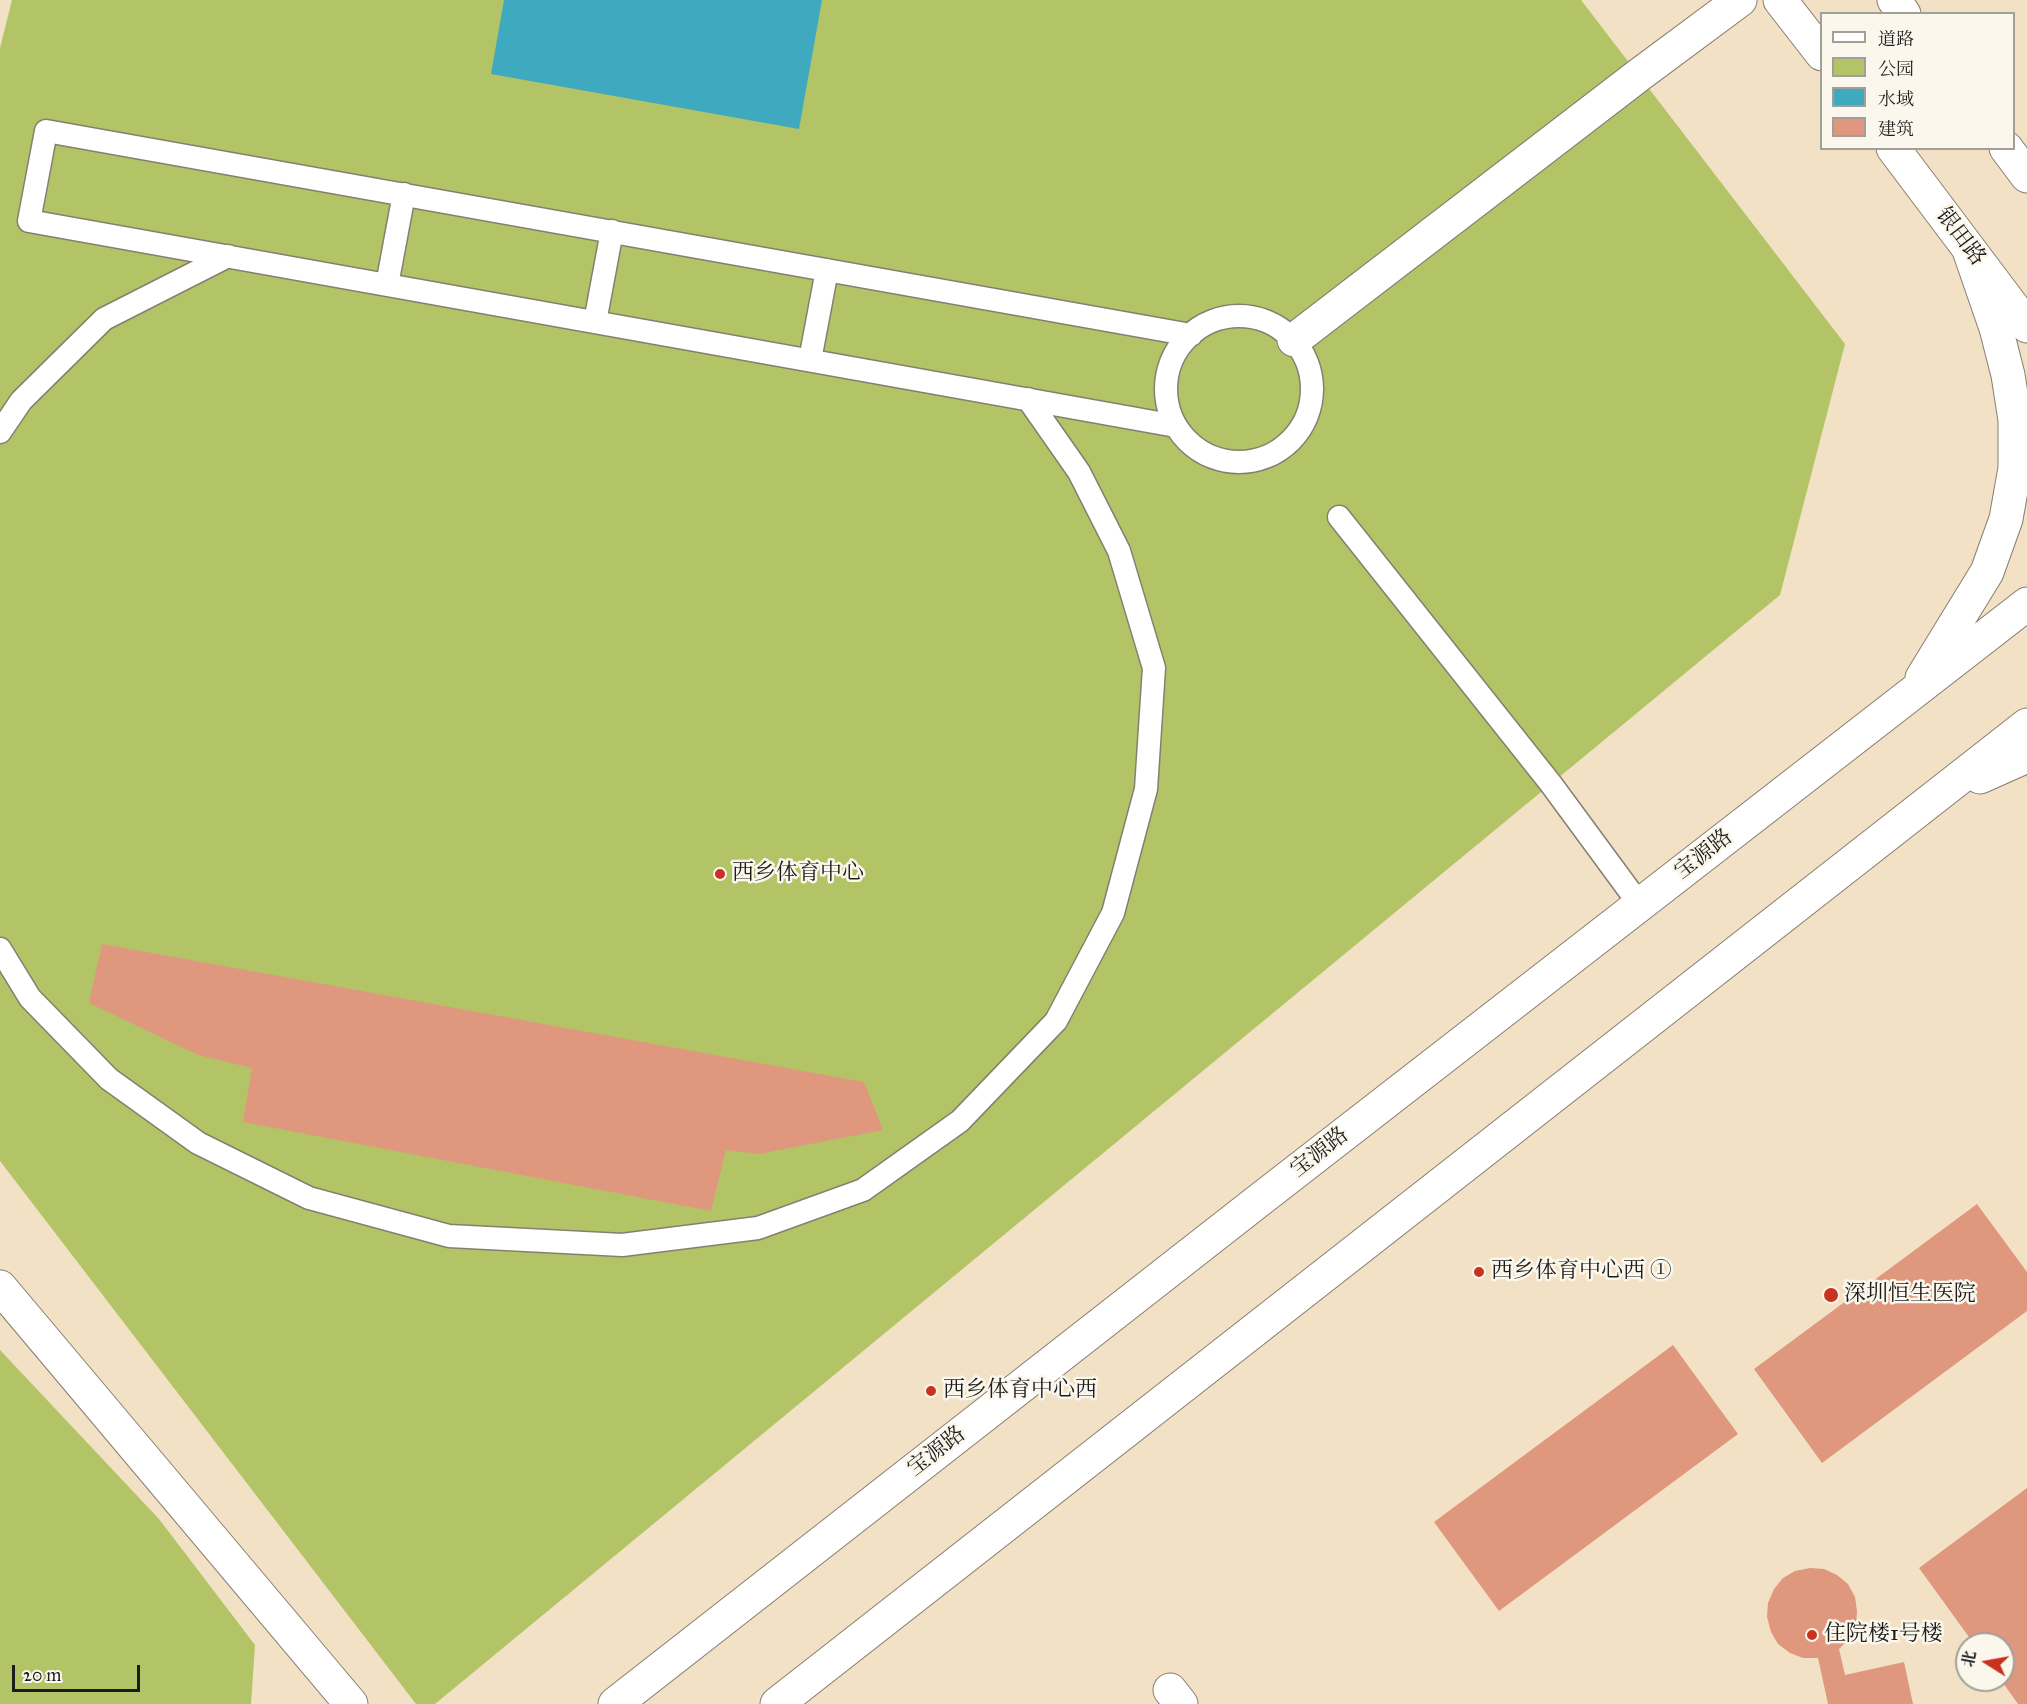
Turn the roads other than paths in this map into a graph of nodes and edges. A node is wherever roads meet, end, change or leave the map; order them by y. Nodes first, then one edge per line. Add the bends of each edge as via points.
1 (1740, 0) edge
2 (1780, 0) edge
3 (1820, 53) edge
4 (1894, 150) edge
5 (2008, 150) edge
6 (2027, 176) edge
7 (404, 194) junction
8 (612, 231) junction
9 (1969, 250) junction
10 (228, 256) junction
11 (827, 270) junction
12 (387, 285) junction
13 (595, 322) junction
14 (2027, 326) edge
15 (1191, 335) junction
16 (1294, 340) junction
17 (810, 360) junction
18 (1028, 399) junction
19 (1176, 426) junction
20 (0, 432) edge
21 (1339, 517) dead end
22 (2027, 604) edge
23 (1911, 695) junction
24 (2027, 724) edge
25 (2027, 756) edge
26 (1913, 813) junction
27 (1640, 904) junction
28 (0, 949) edge
29 (0, 1287) edge
30 (351, 1704) edge
31 (615, 1704) edge
32 (777, 1704) edge

1 - 16 main road
2 - 3 main road
4 - 9 main road, 银田路
5 - 6 main road
7 - 8 lane
7 - 10 lane via 46,131 29,221
7 - 12 lane
8 - 11 lane
8 - 13 lane
9 - 14 main road, 银田路
9 - 23 main road via 2008,375 2015,420 2016,468 2006,519 1987,572
10 - 12 lane
10 - 20 lane via 104,319 21,401
11 - 15 lane
11 - 17 lane
12 - 13 lane
13 - 17 lane
15 - 16 lane via 1210,322 1232,316 1255,317 1277,326
15 - 19 lane via 1176,352 1167,376 1167,402
16 - 19 lane via 1306,360 1312,382 1311,405 1302,427 1286,446 1264,458 1239,463 1214,458 1192,445
17 - 18 lane
18 - 19 lane
18 - 28 lane via 1079,472 1119,551 1154,668 1146,789 1113,913 1056,1021 960,1121 863,1190 758,1228 622,1245 449,1236 309,1198 198,1143 109,1079 30,998
21 - 27 lane via 1551,784
22 - 23 main road, 宝源路
23 - 27 main road, 宝源路
24 - 26 main road
25 - 26 main road via 1996,768
26 - 32 main road
27 - 31 main road, 宝源路
29 - 30 main road

